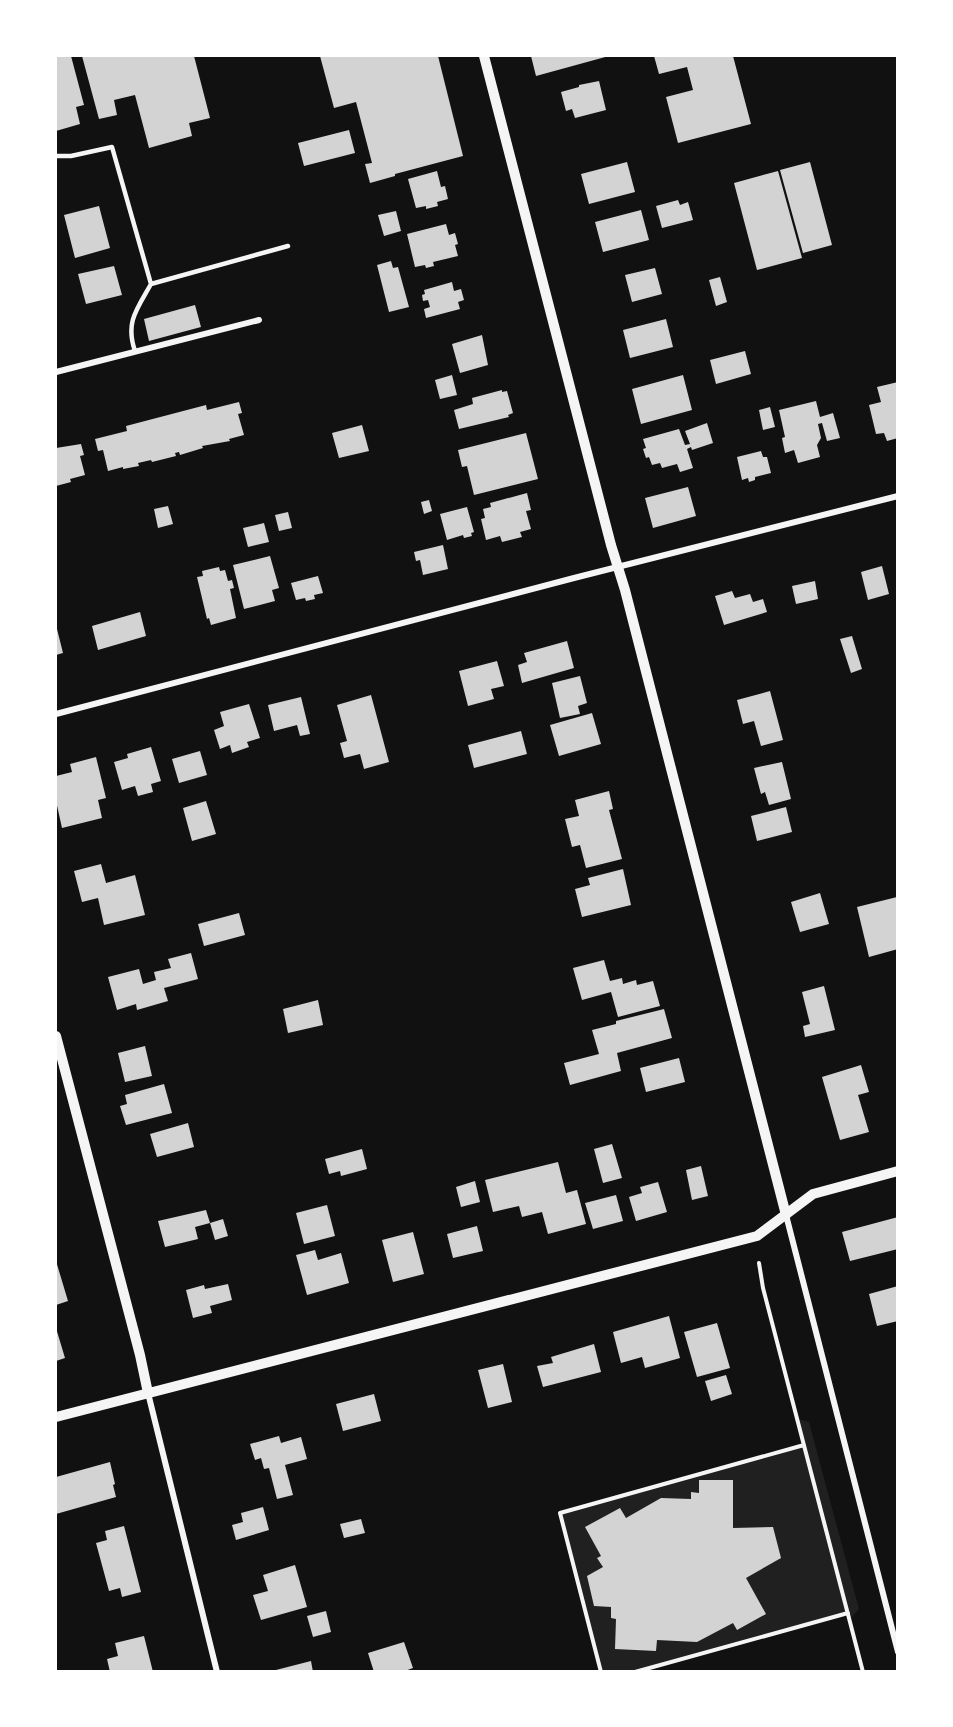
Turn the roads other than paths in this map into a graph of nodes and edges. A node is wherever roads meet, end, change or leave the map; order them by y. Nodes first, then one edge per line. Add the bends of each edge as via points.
1 (484, 56) edge
2 (56, 156) edge
3 (288, 246) dead end
4 (151, 284) junction
5 (259, 320) dead end
6 (135, 351) junction
7 (56, 372) edge
8 (897, 496) edge
9 (618, 567) junction
10 (56, 714) edge
11 (56, 1036) edge
12 (897, 1171) edge
13 (786, 1215) junction
14 (148, 1393) junction
15 (56, 1417) edge
16 (897, 1652) edge
17 (217, 1671) edge

1 - 9 street
2 - 4 lane via 112,147
3 - 4 lane
4 - 6 lane via 133,315 130,337
5 - 6 street
6 - 7 street
8 - 9 street
9 - 10 street
9 - 13 street
11 - 14 street
12 - 13 street via 813,1194
13 - 14 street via 757,1236
13 - 16 street
14 - 15 street
14 - 17 street

